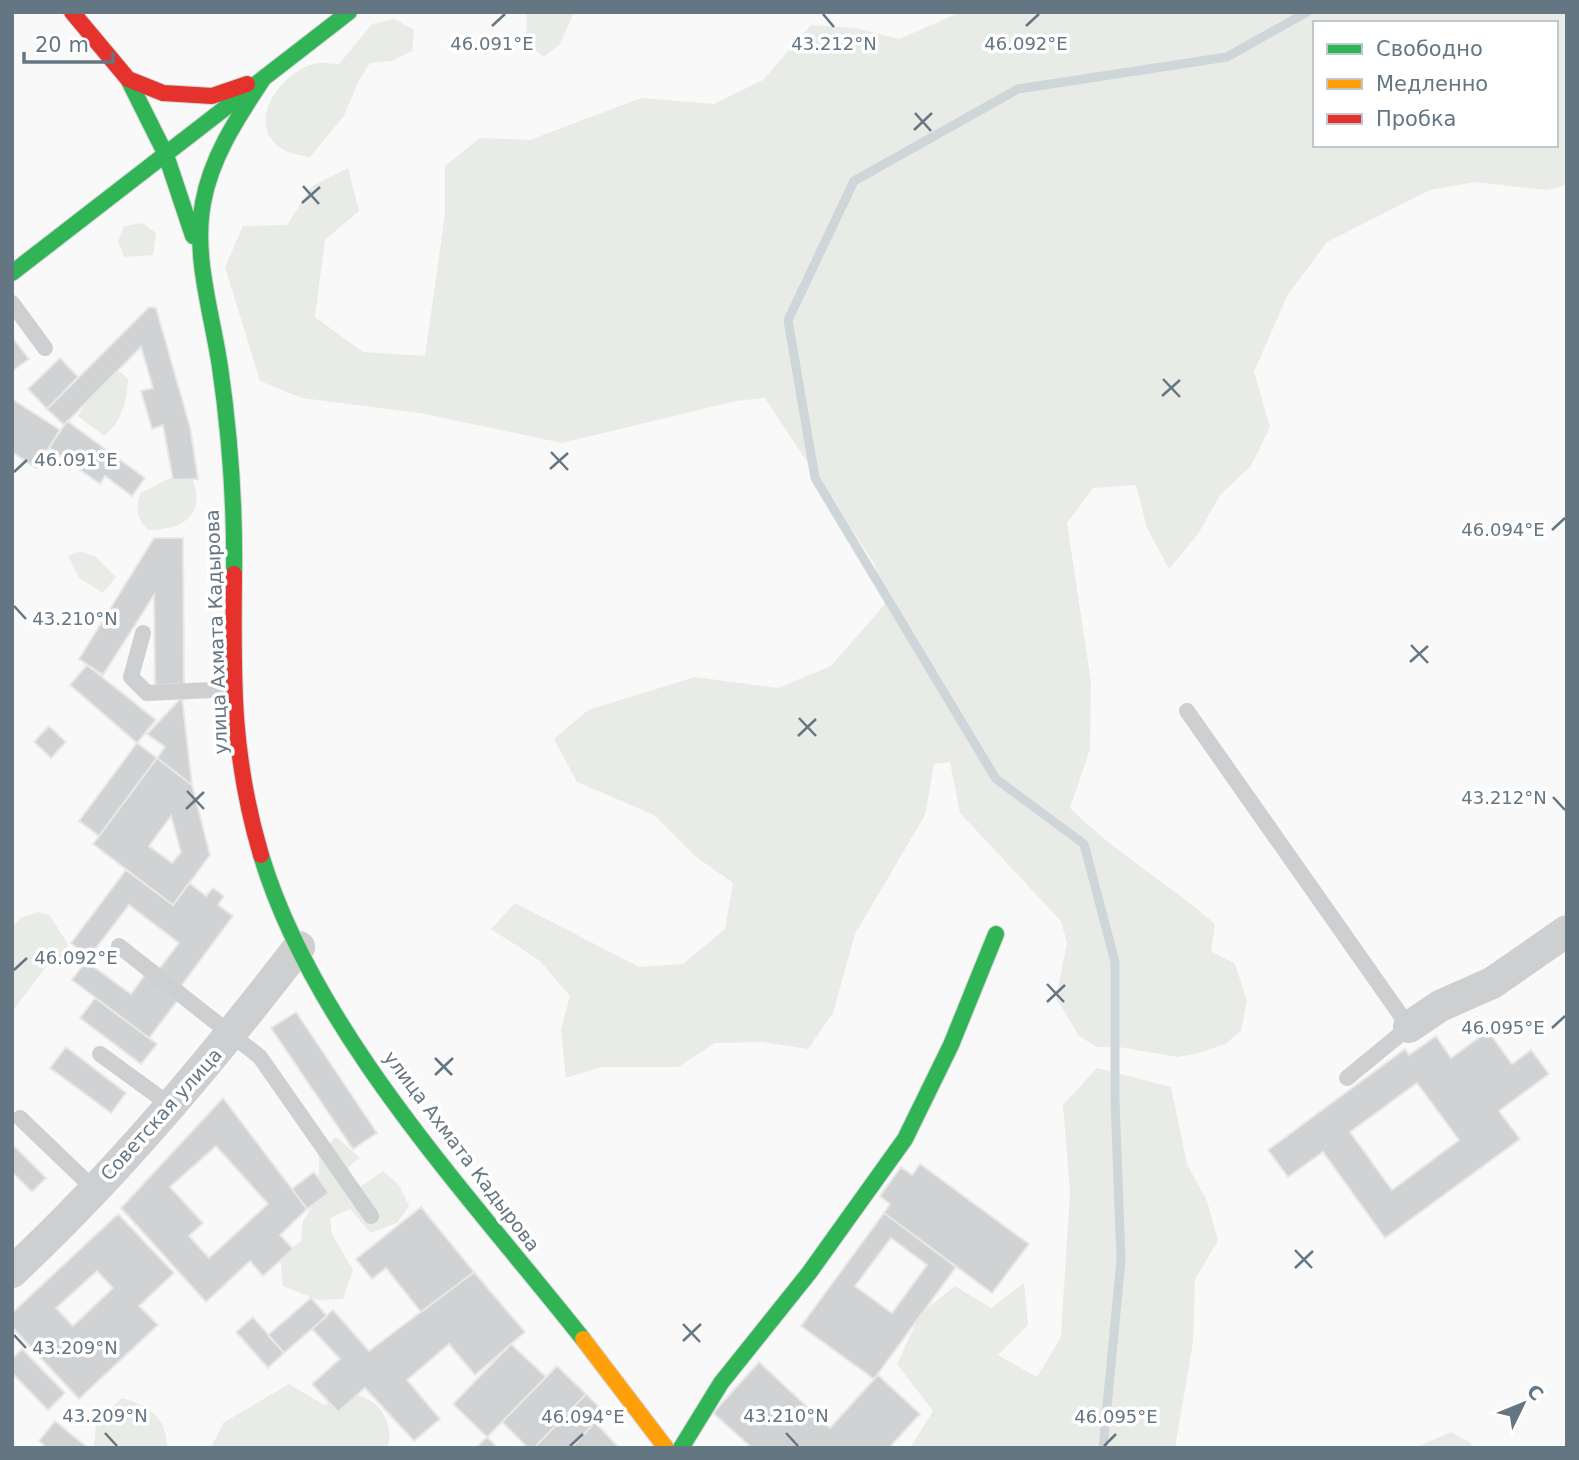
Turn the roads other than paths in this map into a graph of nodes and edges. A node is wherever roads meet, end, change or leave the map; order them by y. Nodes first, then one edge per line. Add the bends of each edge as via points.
1 (72, 12) edge
2 (349, 12) edge
3 (128, 79) junction
4 (263, 79) junction
5 (167, 155) junction
6 (201, 265) junction
7 (12, 274) edge
8 (12, 303) edge
9 (45, 348) dead end
10 (143, 633) dead end
11 (234, 689) junction
12 (1187, 711) dead end
13 (1567, 931) edge
14 (996, 934) dead end
15 (119, 946) dead end
16 (299, 947) junction
17 (1409, 1027) junction
18 (233, 1033) junction
19 (100, 1054) dead end
20 (1347, 1078) dead end
21 (170, 1105) junction
22 (20, 1118) dead end
23 (94, 1189) junction
24 (371, 1216) dead end
25 (12, 1272) edge
26 (667, 1448) edge
27 (681, 1448) edge

1 - 3 street
2 - 4 street
3 - 4 street via 163,93 212,96
3 - 5 street
4 - 5 street
4 - 6 street, улица Ахмата Кадырова via 232,125 212,167 202,206
5 - 6 street
5 - 7 street
6 - 11 street, улица Ахмата Кадырова via 233,475
8 - 9 lane
10 - 11 lane via 131,677 147,693
11 - 16 street, улица Ахмата Кадырова via 245,799 268,879
12 - 17 lane
13 - 17 street via 1492,982 1440,1006
14 - 27 street via 951,1045 905,1139 809,1273 721,1382
15 - 18 lane
16 - 18 street, Советская улица
16 - 26 street, улица Ахмата Кадырова via 382,1083
17 - 20 lane
18 - 21 street, Советская улица
18 - 24 lane via 260,1056
19 - 21 lane
21 - 23 street, Советская улица
22 - 23 lane
23 - 25 street, Советская улица

